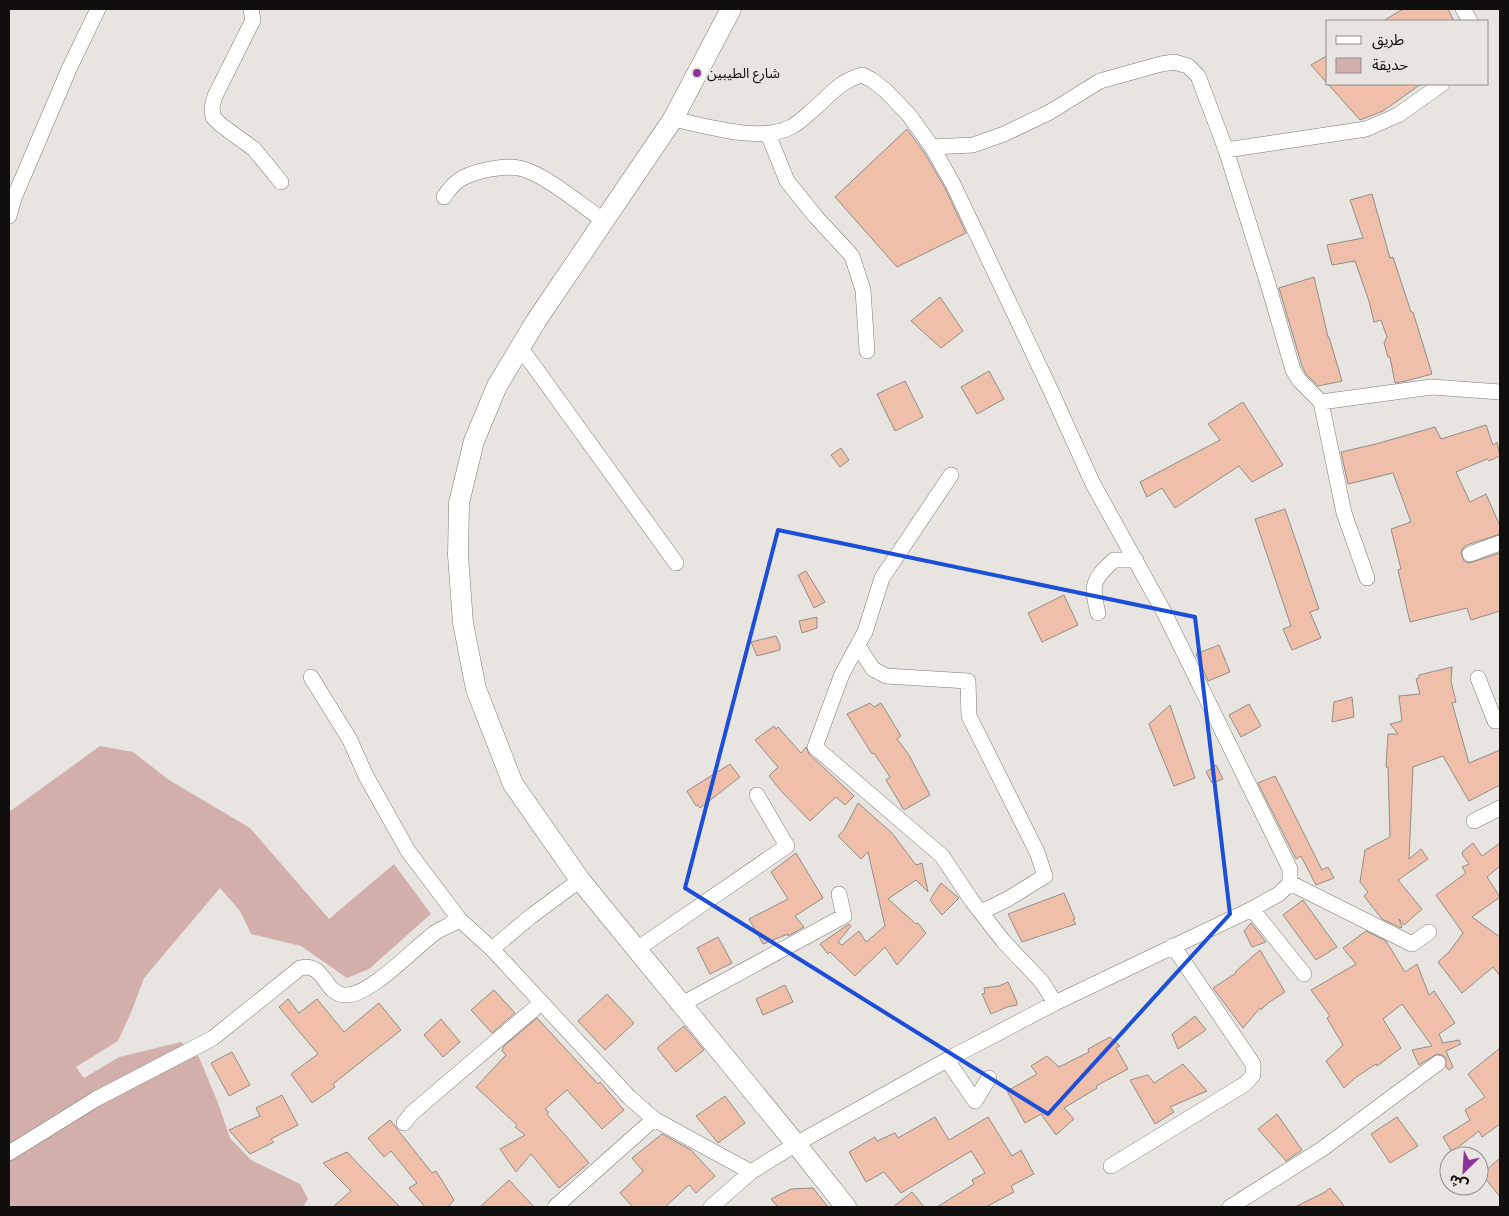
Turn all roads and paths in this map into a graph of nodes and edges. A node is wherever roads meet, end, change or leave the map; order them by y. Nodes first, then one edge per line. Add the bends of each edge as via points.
1 (98, 9) edge
2 (251, 9) edge
3 (731, 9) edge
4 (1462, 9) edge
5 (1469, 20) edge
6 (1441, 85) edge
7 (673, 119) junction
8 (768, 134) junction
9 (932, 147) junction
10 (1226, 150) junction
11 (281, 182) dead end
12 (444, 196) dead end
13 (9, 216) edge
14 (604, 221) junction
15 (520, 347) junction
16 (867, 351) dead end
17 (1500, 392) edge
18 (1321, 402) junction
19 (951, 475) dead end
20 (1500, 543) edge
21 (1470, 554) dead end
22 (1136, 560) junction
23 (676, 563) dead end
24 (1367, 578) dead end
25 (1098, 613) dead end
26 (858, 646) junction
27 (311, 677) dead end
28 (1478, 678) dead end
29 (1500, 721) edge
30 (757, 795) dead end
31 (1500, 808) edge
32 (1474, 821) dead end
33 (580, 880) junction
34 (1290, 883) junction
35 (839, 894) dead end
36 (1252, 909) junction
37 (980, 912) junction
38 (460, 920) junction
39 (1429, 932) dead end
40 (1173, 946) junction
41 (492, 949) junction
42 (636, 950) junction
43 (1304, 974) dead end
44 (541, 1002) junction
45 (1056, 1003) junction
46 (682, 1004) junction
47 (947, 1060) junction
48 (1438, 1062) dead end
49 (989, 1078) dead end
50 (654, 1119) junction
51 (404, 1123) dead end
52 (796, 1144) junction
53 (9, 1153) edge
54 (1111, 1166) dead end
55 (751, 1172) junction
56 (555, 1207) edge
57 (712, 1207) edge
58 (846, 1207) edge
59 (1230, 1207) edge

1 - 13 street via 14,198
2 - 11 street via 253,20 215,96 213,117 254,149
3 - 7 main road
4 - 5 street
6 - 10 street via 1398,115 1366,129
7 - 8 street
7 - 14 main road
8 - 9 street via 791,127 840,83 862,75 886,91 909,115
8 - 16 street via 787,181 852,256 863,290
9 - 10 street via 973,145 1050,112 1100,81 1174,62 1188,66 1198,76
9 - 22 street via 954,184 1093,484
10 - 18 street via 1293,370
12 - 14 street via 452,184 468,174 504,167 522,169 543,178
14 - 15 main road
15 - 23 street
15 - 33 main road via 497,386 474,441 459,503 458,555 463,623 476,689 513,784
17 - 18 street via 1432,387
18 - 24 street via 1344,513
19 - 26 street via 882,578
20 - 21 street
22 - 25 street via 1114,560 1101,572 1093,590
22 - 34 street via 1290,869
26 - 37 street via 842,674 815,747 942,856
26 - 37 street via 873,669 886,676 968,681 969,716 1037,852 1045,876
27 - 38 street via 350,740 378,800 408,851
28 - 29 street via 1495,722
30 - 42 street via 787,846
31 - 32 street
33 - 41 street
33 - 42 main road
34 - 36 street via 1280,894
34 - 39 street via 1412,944
35 - 46 street via 844,916
36 - 40 street
36 - 43 street
37 - 45 street via 1042,982
38 - 41 street
38 - 53 street via 436,932 356,995 333,991 318,970 308,966 300,968 213,1038 96,1099
40 - 45 street
40 - 54 street via 1253,1064 1253,1074 1245,1084
41 - 44 street
42 - 46 main road
44 - 50 street via 628,1097
44 - 51 street
45 - 47 street
46 - 52 main road
47 - 49 street via 975,1101
47 - 52 street
48 - 59 street via 1322,1149
50 - 55 street
50 - 56 street
52 - 55 street
52 - 58 main road
55 - 57 street

